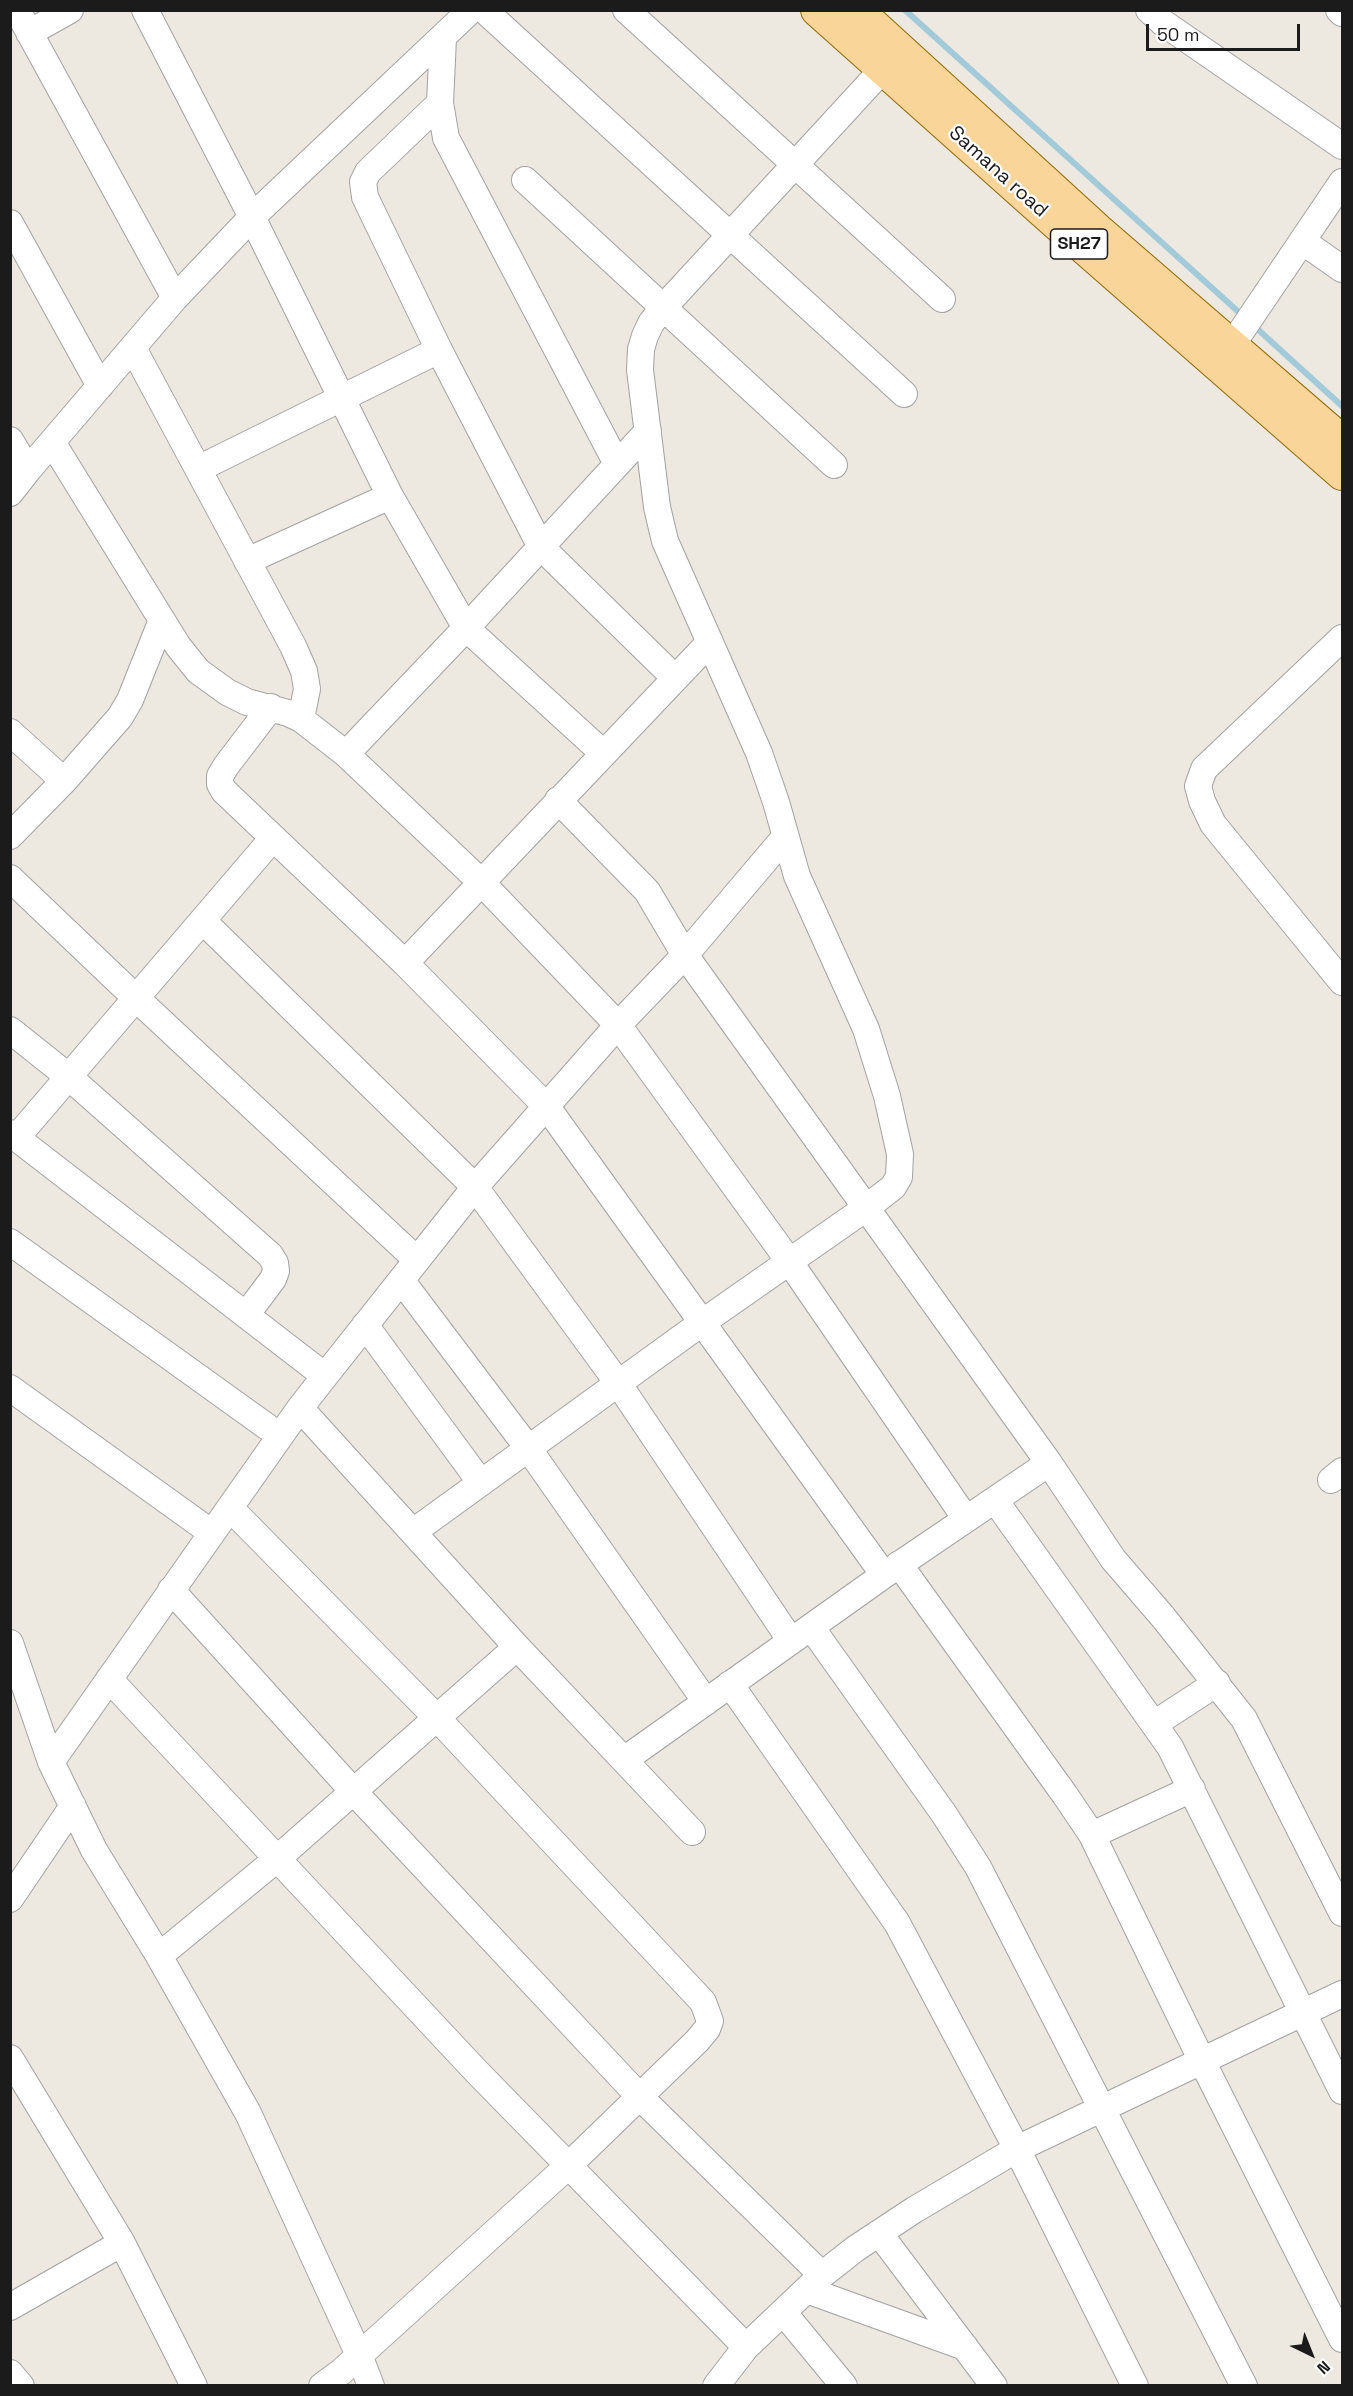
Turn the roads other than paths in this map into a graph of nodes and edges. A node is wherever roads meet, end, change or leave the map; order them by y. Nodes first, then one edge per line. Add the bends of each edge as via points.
1 (17, 10) edge
2 (70, 10) edge
3 (145, 10) edge
4 (471, 10) edge
5 (484, 10) edge
6 (626, 10) edge
7 (818, 10) edge
8 (857, 10) edge
9 (1149, 10) edge
10 (1339, 10) edge
11 (1342, 13) edge
12 (29, 33) junction
13 (443, 38) junction
14 (891, 60) junction
15 (440, 103) junction
16 (1342, 146) edge
17 (796, 164) junction
18 (525, 180) dead end
19 (1342, 183) edge
20 (252, 217) junction
21 (1066, 217) junction
22 (10, 223) edge
23 (731, 235) junction
24 (1302, 242) junction
25 (1342, 269) edge
26 (175, 298) junction
27 (942, 299) dead end
28 (663, 308) junction
29 (1245, 326) junction
30 (133, 348) junction
31 (439, 350) junction
32 (100, 386) junction
33 (904, 394) dead end
34 (341, 398) junction
35 (648, 430) junction
36 (10, 440) edge
37 (1342, 441) edge
38 (52, 442) junction
39 (617, 464) junction
40 (834, 465) dead end
41 (198, 469) junction
42 (28, 470) junction
43 (1342, 474) edge
44 (10, 493) edge
45 (390, 496) junction
46 (541, 547) junction
47 (248, 561) junction
48 (162, 620) junction
49 (466, 628) junction
50 (1342, 638) edge
51 (710, 642) junction
52 (675, 678) junction
53 (271, 707) junction
54 (301, 719) junction
55 (10, 732) edge
56 (603, 753) junction
57 (346, 754) junction
58 (64, 782) junction
59 (558, 800) junction
60 (10, 836) edge
61 (785, 837) junction
62 (273, 838) junction
63 (10, 878) edge
64 (481, 882) junction
65 (203, 921) junction
66 (685, 955) junction
67 (405, 963) junction
68 (1342, 982) edge
69 (137, 999) junction
70 (618, 1025) junction
71 (10, 1030) edge
72 (69, 1077) junction
73 (547, 1107) junction
74 (14, 1135) edge
75 (475, 1187) junction
76 (866, 1208) junction
77 (10, 1242) edge
78 (417, 1260) junction
79 (789, 1261) junction
80 (401, 1280) junction
81 (246, 1315) junction
82 (703, 1322) junction
83 (365, 1325) junction
84 (325, 1376) junction
85 (618, 1383) junction
86 (10, 1388) edge
87 (300, 1408) junction
88 (280, 1436) junction
89 (528, 1448) junction
90 (1049, 1463) junction
91 (481, 1483) junction
92 (995, 1500) junction
93 (230, 1508) junction
94 (966, 1519) junction
95 (413, 1532) junction
96 (212, 1533) junction
97 (892, 1569) junction
98 (171, 1590) junction
99 (801, 1634) junction
100 (10, 1643) edge
101 (517, 1647) junction
102 (109, 1679) junction
103 (1217, 1683) junction
104 (730, 1684) junction
105 (706, 1702) junction
106 (437, 1718) junction
107 (1154, 1724) junction
108 (624, 1760) junction
109 (51, 1762) junction
110 (1192, 1789) junction
111 (354, 1792) junction
112 (73, 1806) junction
113 (692, 1832) dead end
114 (1092, 1835) junction
115 (278, 1858) junction
116 (10, 1899) edge
117 (1342, 1913) edge
118 (159, 1956) junction
119 (1342, 1994) edge
120 (1303, 2013) junction
121 (10, 2058) edge
122 (1202, 2061) junction
123 (1342, 2091) edge
124 (639, 2096) junction
125 (1103, 2108) junction
126 (1017, 2149) junction
127 (568, 2166) junction
128 (879, 2233) junction
129 (122, 2243) junction
130 (814, 2283) junction
131 (10, 2307) edge
132 (783, 2312) junction
133 (1342, 2339) edge
134 (746, 2347) junction
135 (965, 2347) junction
136 (359, 2355) junction
137 (10, 2373) edge
138 (21, 2385) edge
139 (194, 2385) edge
140 (322, 2385) edge
141 (371, 2385) edge
142 (716, 2385) edge
143 (844, 2385) edge
144 (994, 2385) edge
145 (1135, 2385) edge
146 (1244, 2385) edge

1 - 12 street
2 - 12 street
3 - 20 street
4 - 13 street
5 - 23 street
6 - 17 street
7 - 14 main road, Samana road / SH27
8 - 14 main road, Samana road / SH27
9 - 16 street
10 - 11 street
12 - 26 street
13 - 15 street
13 - 20 street
14 - 17 street
14 - 21 main road, Samana road / SH27
15 - 31 street via 368,172 362,190
15 - 39 street via 446,138
17 - 23 street
17 - 27 street
18 - 28 street
19 - 24 street
20 - 26 street
20 - 34 street
21 - 29 main road, Samana road / SH27
21 - 43 main road, Samana road / SH27
22 - 32 street
23 - 28 street
23 - 33 street
24 - 25 street
24 - 29 street
26 - 30 street
28 - 35 street via 651,323 641,349
28 - 40 street
29 - 37 main road, Samana road / SH27
30 - 32 street
30 - 41 street
31 - 34 street
31 - 46 street
32 - 38 street
34 - 41 street
34 - 45 street
35 - 39 street
35 - 51 street via 665,541
36 - 42 street
38 - 42 street
38 - 48 street
39 - 46 street
41 - 47 street
42 - 44 street
45 - 47 street
45 - 49 street
46 - 49 street
46 - 52 street
47 - 54 street via 304,671 307,688
48 - 53 street via 198,671 247,702
48 - 58 street via 120,717
49 - 56 street
49 - 57 street
50 - 68 street via 1204,769 1198,786 1214,824
51 - 52 street
51 - 61 street via 759,753
52 - 56 street
53 - 54 street
53 - 62 street via 226,766 220,784
54 - 57 street
55 - 58 street
56 - 59 street
57 - 64 street
58 - 60 street
59 - 64 street
59 - 66 street via 647,891
61 - 66 street
61 - 76 street via 797,876 866,1029 900,1154 899,1177 893,1187
62 - 65 street
62 - 67 street
63 - 69 street
64 - 67 street
64 - 70 street
65 - 69 street
65 - 75 street
66 - 70 street
66 - 76 street
67 - 73 street
69 - 72 street
69 - 78 street
70 - 73 street
70 - 79 street
71 - 72 street
72 - 74 street
72 - 81 street via 270,1255 275,1263 273,1279
73 - 75 street
73 - 82 street
74 - 81 street
75 - 78 street
75 - 85 street
76 - 79 street
76 - 90 street
77 - 88 street
78 - 80 street
79 - 82 street
79 - 94 street
80 - 83 street
80 - 89 street
81 - 84 street
82 - 85 street
82 - 97 street
83 - 84 street
83 - 91 street
84 - 87 street
85 - 89 street
85 - 99 street
86 - 96 street
87 - 88 street
87 - 95 street
88 - 93 street
89 - 91 street
89 - 105 street
90 - 92 street
90 - 103 street via 1113,1559
91 - 95 street
92 - 94 street
92 - 107 street
93 - 96 street
93 - 106 street
94 - 97 street
95 - 101 street
96 - 98 street
97 - 99 street
97 - 114 street
98 - 102 street
98 - 111 street
99 - 104 street
99 - 125 street via 938,1805 978,1867
100 - 109 street
101 - 106 street
101 - 108 street
102 - 109 street
102 - 115 street
103 - 107 street
103 - 117 street via 1244,1719
104 - 105 street
104 - 126 street via 897,1923
105 - 108 street
106 - 111 street
106 - 124 street via 703,2002 710,2021 707,2029
107 - 110 street
108 - 113 street
109 - 112 street
110 - 114 street
110 - 120 street
111 - 115 street
111 - 124 street
112 - 116 street
112 - 118 street via 94,1850
114 - 122 street
115 - 118 street
115 - 127 street
118 - 136 street via 248,2113
119 - 120 street
120 - 122 street
120 - 123 street
121 - 129 street
122 - 125 street
122 - 133 street
124 - 127 street
124 - 130 street
125 - 126 street
125 - 146 street
126 - 128 street
126 - 145 street
127 - 134 street
127 - 136 street
128 - 130 street
128 - 135 street
129 - 131 street
129 - 139 street
130 - 132 street
130 - 135 street
132 - 134 street
132 - 143 street
134 - 142 street
135 - 144 street
136 - 140 street
136 - 141 street
137 - 138 street

